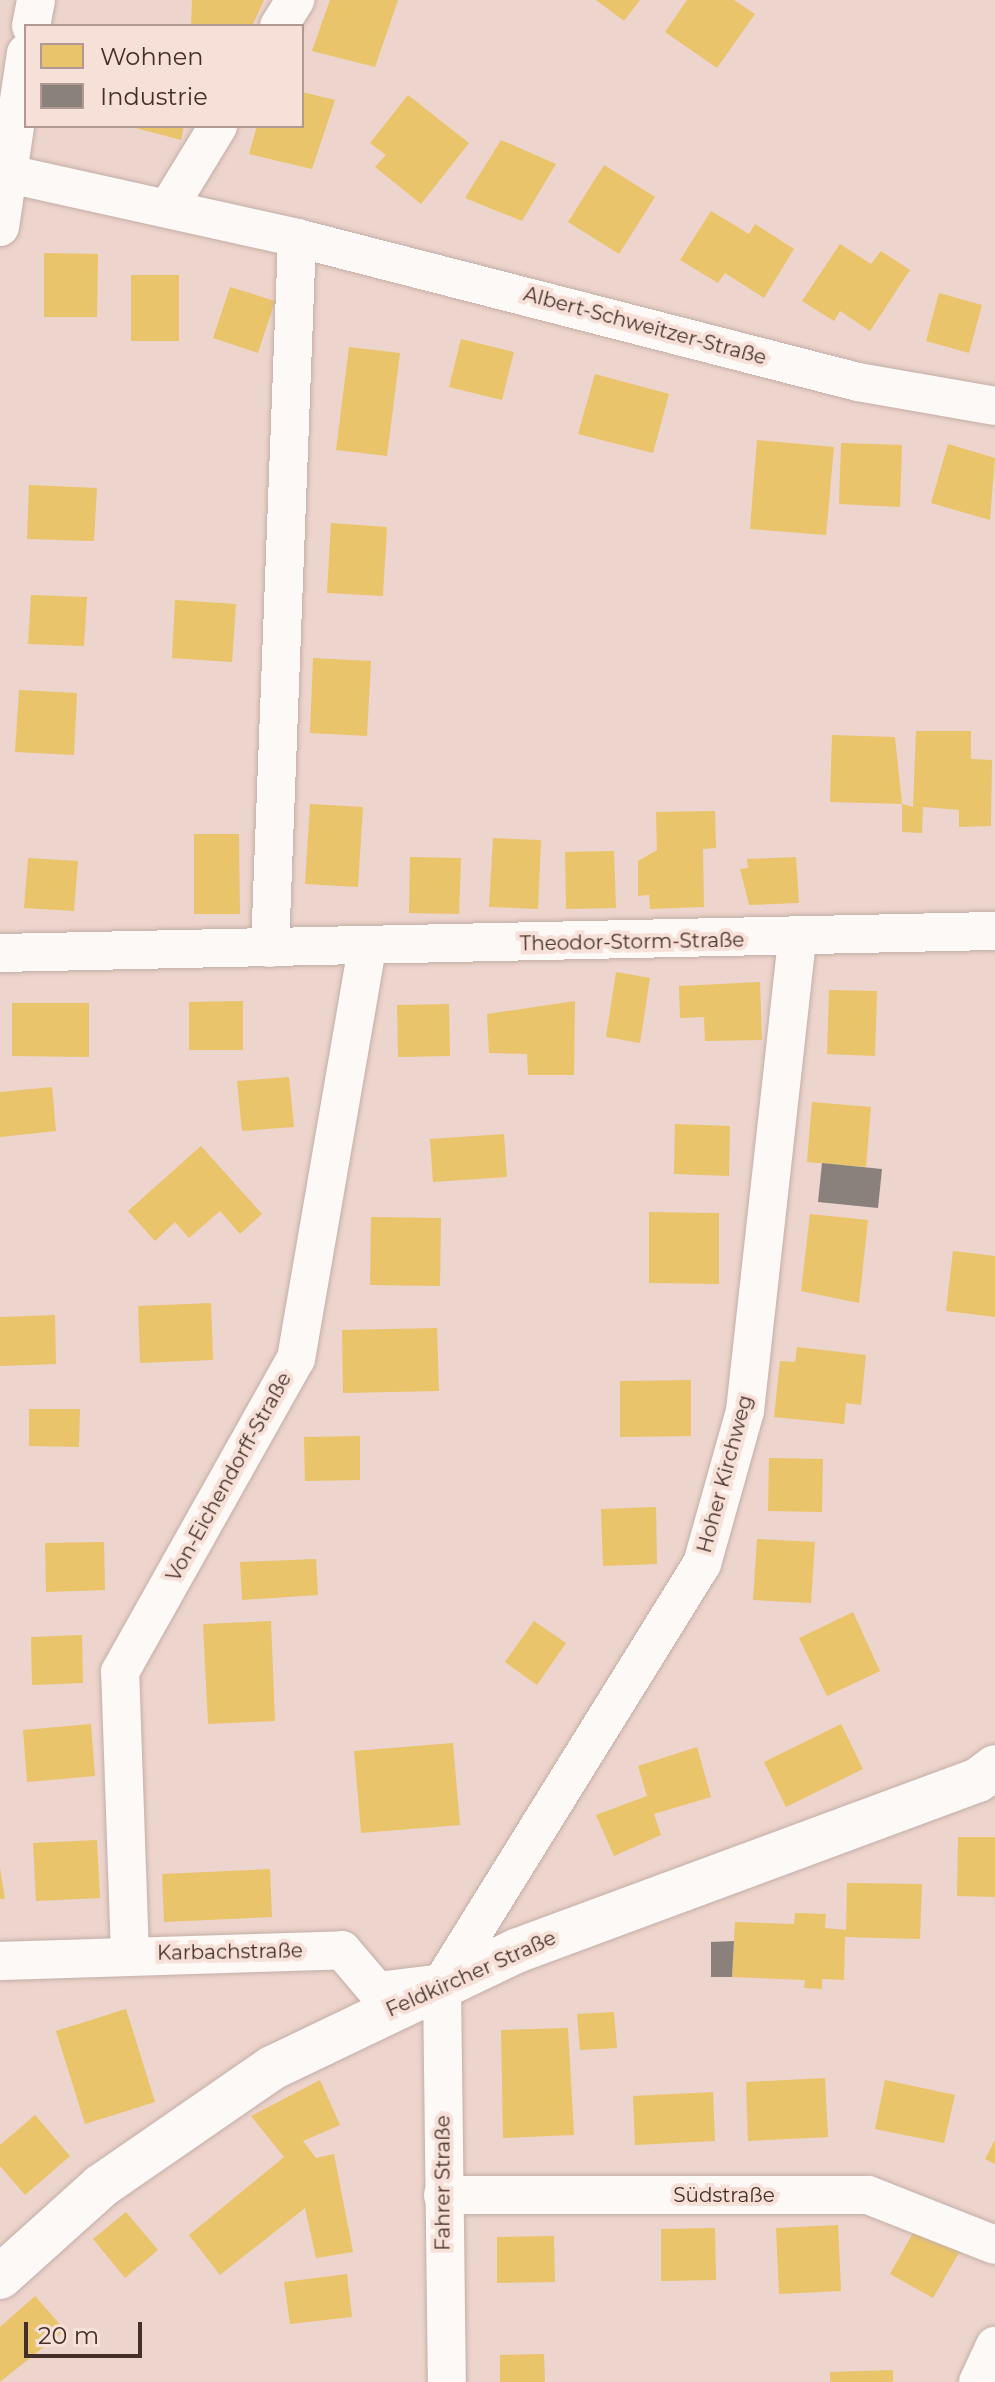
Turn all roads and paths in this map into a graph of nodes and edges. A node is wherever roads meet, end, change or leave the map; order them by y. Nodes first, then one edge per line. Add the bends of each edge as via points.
1 (36, 0) edge
2 (295, 0) edge
3 (31, 24) edge
4 (280, 24) edge
5 (24, 63) edge
6 (217, 128) edge
7 (2, 172) edge
8 (168, 208) junction
9 (0, 227) edge
10 (297, 238) junction
11 (995, 406) edge
12 (995, 931) edge
13 (797, 940) junction
14 (367, 946) junction
15 (270, 948) junction
16 (0, 953) edge
17 (989, 1776) edge
18 (130, 1955) junction
19 (0, 1961) edge
20 (442, 1983) junction
21 (443, 2195) junction
22 (995, 2245) edge
23 (0, 2277) edge
24 (995, 2346) edge
25 (447, 2382) edge
26 (978, 2382) edge

1 - 3 street
2 - 4 street
5 - 7 street
6 - 8 street
7 - 8 street, Albert-Schweitzer-Straße
7 - 9 street
8 - 10 street, Albert-Schweitzer-Straße
10 - 11 street, Albert-Schweitzer-Straße via 858,382
10 - 15 street
12 - 13 street, Theodor-Storm-Straße
13 - 14 street, Theodor-Storm-Straße
13 - 20 street, Hoher Kirchweg via 745,1411 702,1564
14 - 15 street, Theodor-Storm-Straße
14 - 18 street, Von-Eichendorff-Straße via 296,1359 120,1672
15 - 16 street, Theodor-Storm-Straße
17 - 20 street, Feldkircher Straße
18 - 19 street, Karbachstraße
18 - 20 street, Karbachstraße via 342,1950 377,1991
20 - 21 street, Fahrer Straße
20 - 23 street, Feldkircher Straße via 272,2068 101,2186
21 - 22 street, Südstraße via 868,2195
21 - 25 street, Fahrer Straße
24 - 26 street

